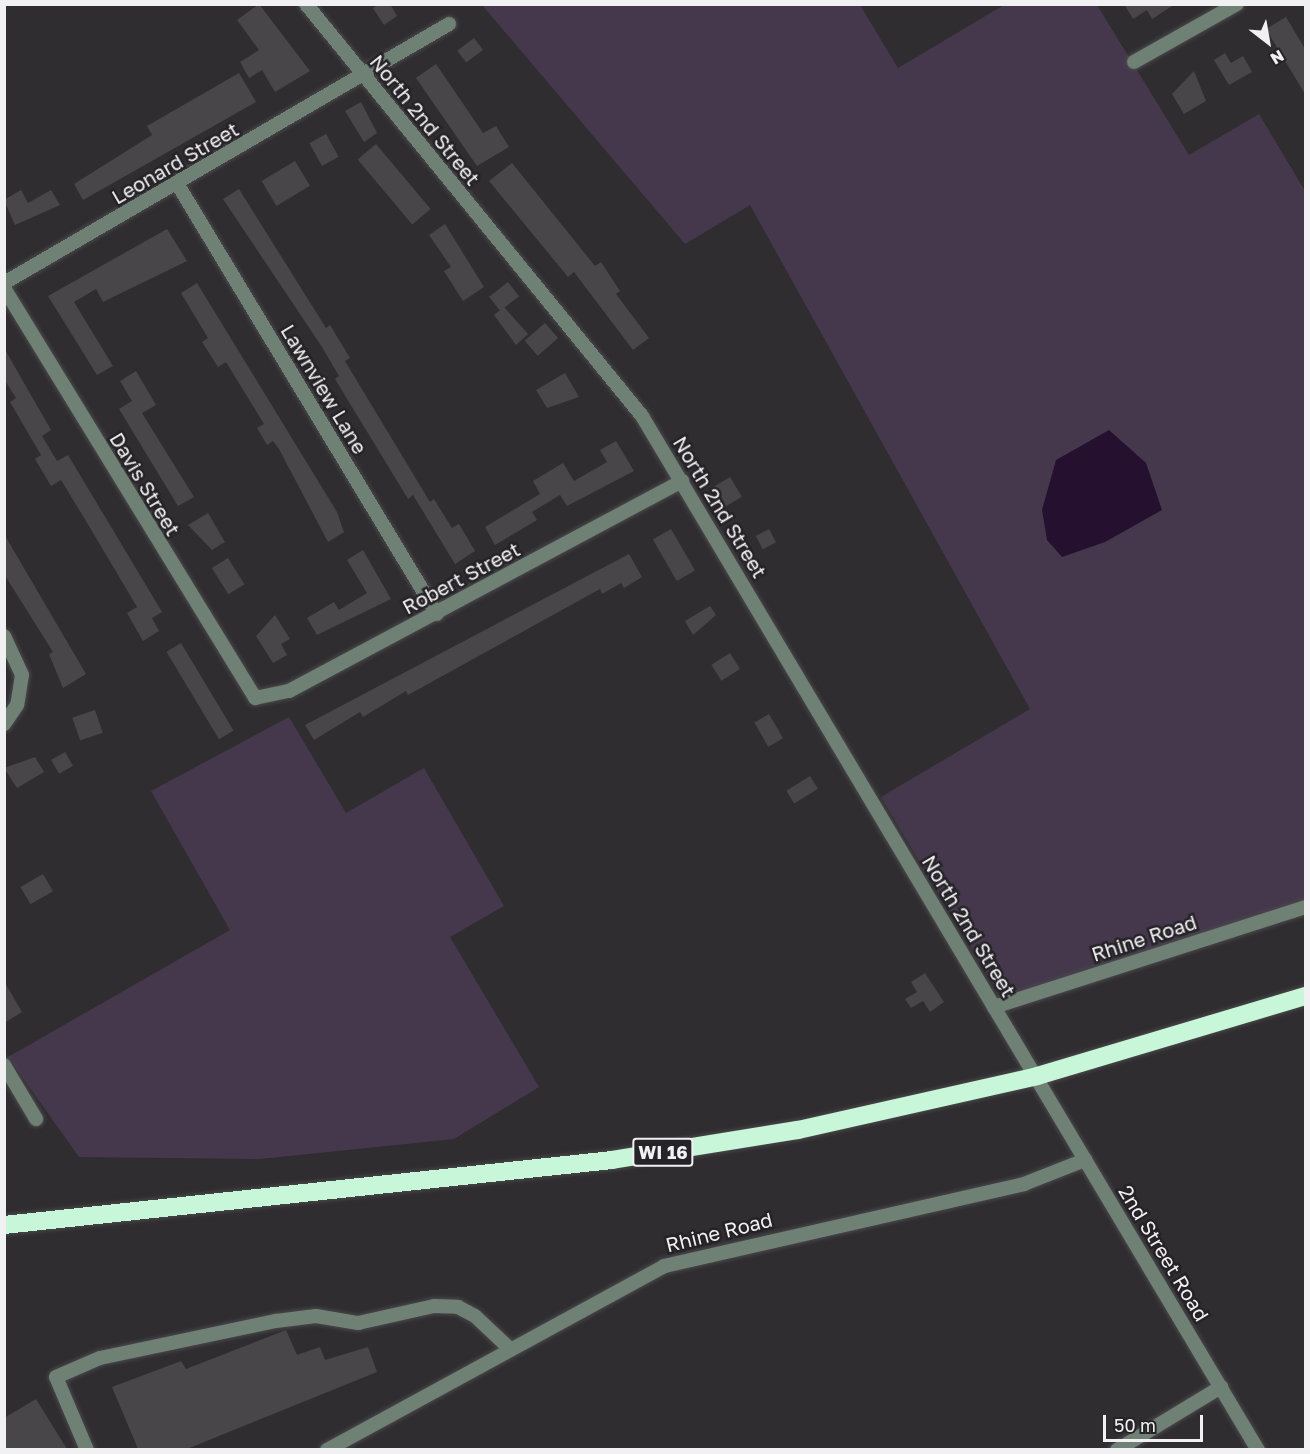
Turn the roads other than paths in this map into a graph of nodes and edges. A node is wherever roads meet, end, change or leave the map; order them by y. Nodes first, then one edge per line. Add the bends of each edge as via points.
1 (306, 4) edge
2 (1237, 4) edge
3 (449, 24) dead end
4 (1134, 62) dead end
5 (364, 75) junction
6 (178, 185) junction
7 (4, 283) edge
8 (4, 288) edge
9 (682, 481) junction
10 (437, 614) junction
11 (4, 636) edge
12 (255, 698) joint
13 (4, 724) edge
14 (1305, 908) edge
15 (1305, 996) edge
16 (994, 1007) junction
17 (4, 1065) edge
18 (1036, 1076) junction
19 (36, 1119) dead end
20 (1085, 1160) junction
21 (4, 1225) edge
22 (510, 1348) junction
23 (1221, 1387) junction
24 (87, 1449) edge
25 (327, 1449) edge
26 (1117, 1449) edge
27 (1258, 1449) edge

1 - 5 street, North 2nd Street
2 - 4 street
3 - 5 street, Leonard Street
5 - 6 street, Leonard Street
5 - 9 street, North 2nd Street via 526,277 609,369
6 - 7 street, Leonard Street
6 - 10 street, Lawnview Lane
8 - 12 street, Davis Street
9 - 10 street, Robert Street
9 - 16 street, North 2nd Street
10 - 12 street, Robert Street via 289,691
11 - 13 street via 22,675 17,705
14 - 16 street, Rhine Road
15 - 18 highway, WI 16
16 - 18 street, North 2nd Street
17 - 19 street
18 - 20 street, 2nd Street Road
18 - 21 highway, WI 16 via 798,1130 612,1160
20 - 22 street, Rhine Road via 1014,1187 688,1257 622,1286
20 - 23 street, 2nd Street Road
22 - 24 street via 475,1316 458,1307 434,1306 358,1323 316,1316 276,1321 100,1358 56,1377
22 - 25 street, Rhine Road
23 - 26 street
23 - 27 street, 2nd Street Road

